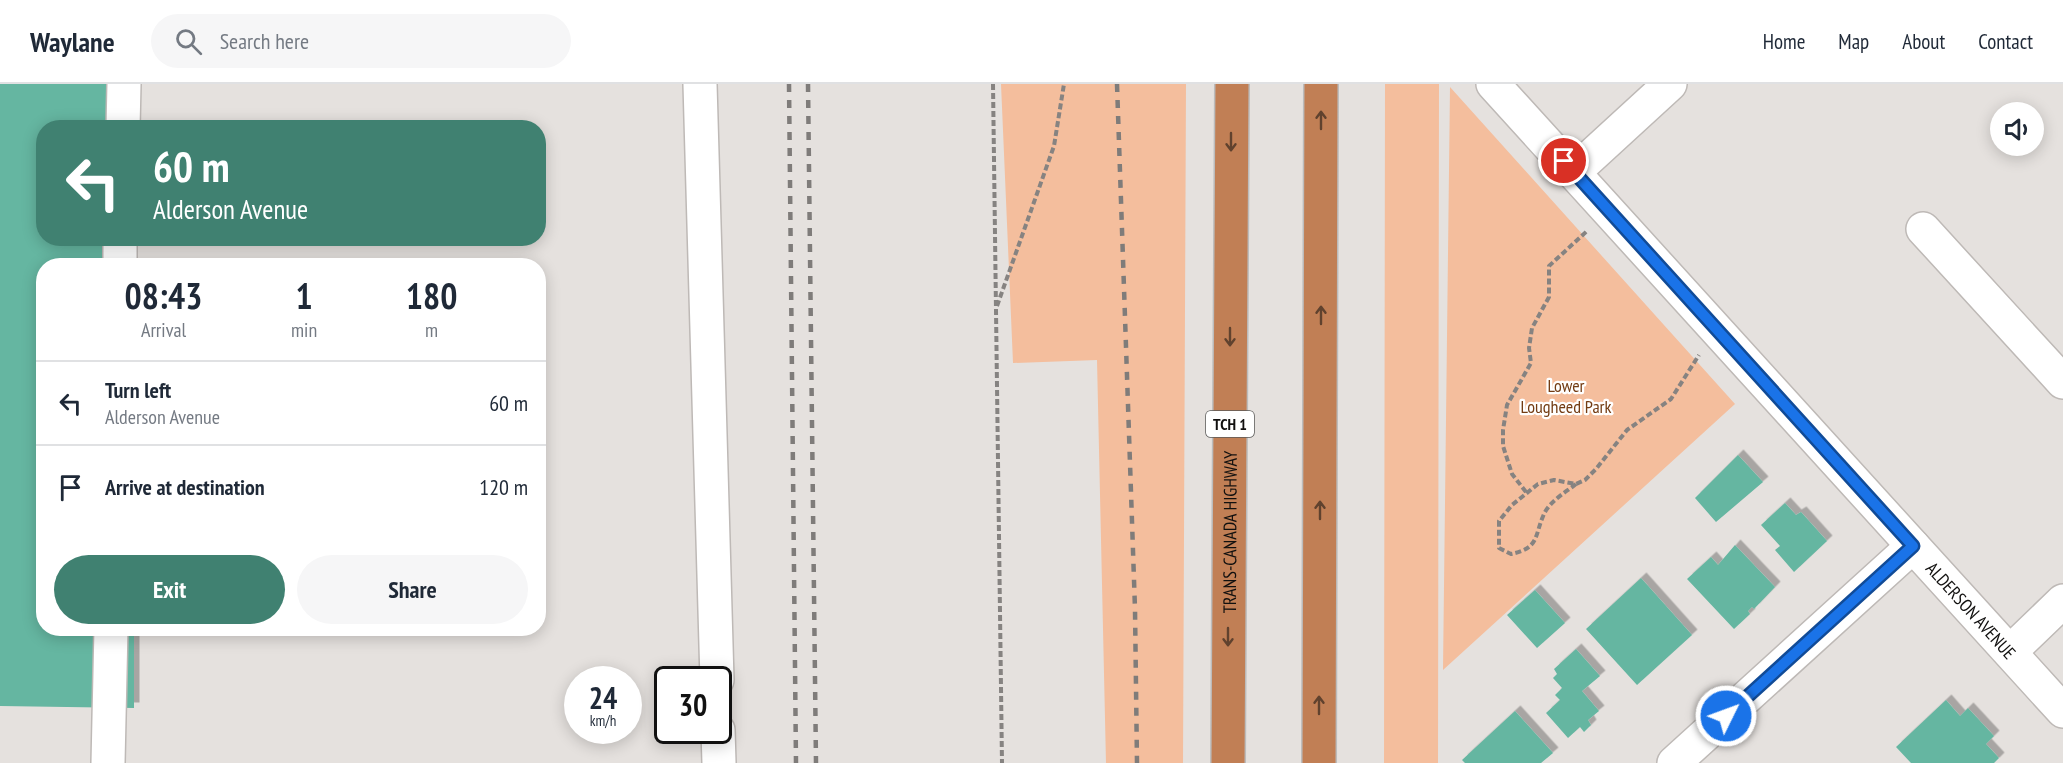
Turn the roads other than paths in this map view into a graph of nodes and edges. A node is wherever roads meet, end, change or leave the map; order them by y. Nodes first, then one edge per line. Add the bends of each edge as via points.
1 (124, 84) edge
2 (700, 84) edge
3 (1232, 84) edge
4 (1321, 84) edge
5 (1493, 84) edge
6 (1670, 84) edge
7 (123, 120) edge
8 (1574, 172) junction
9 (1923, 230) dead end
10 (2063, 382) edge
11 (1913, 546) junction
12 (2063, 602) edge
13 (111, 636) edge
14 (2010, 652) junction
15 (717, 666) edge
16 (2063, 711) edge
17 (718, 744) edge
18 (108, 763) edge
19 (719, 763) edge
20 (1228, 763) edge
21 (1319, 763) edge
22 (1674, 763) edge

1 - 7 street
2 - 15 street
3 -> 20 highway, TRANS-CANADA HIGHWAY / TCH 1
21 -> 4 highway
5 - 8 street, ALDERSON AVENUE
6 - 8 street
8 - 11 street, ALDERSON AVENUE
9 - 10 street
11 - 14 street, ALDERSON AVENUE
11 - 22 street
12 - 14 street
13 - 18 street
14 - 16 street, ALDERSON AVENUE
17 - 19 street

